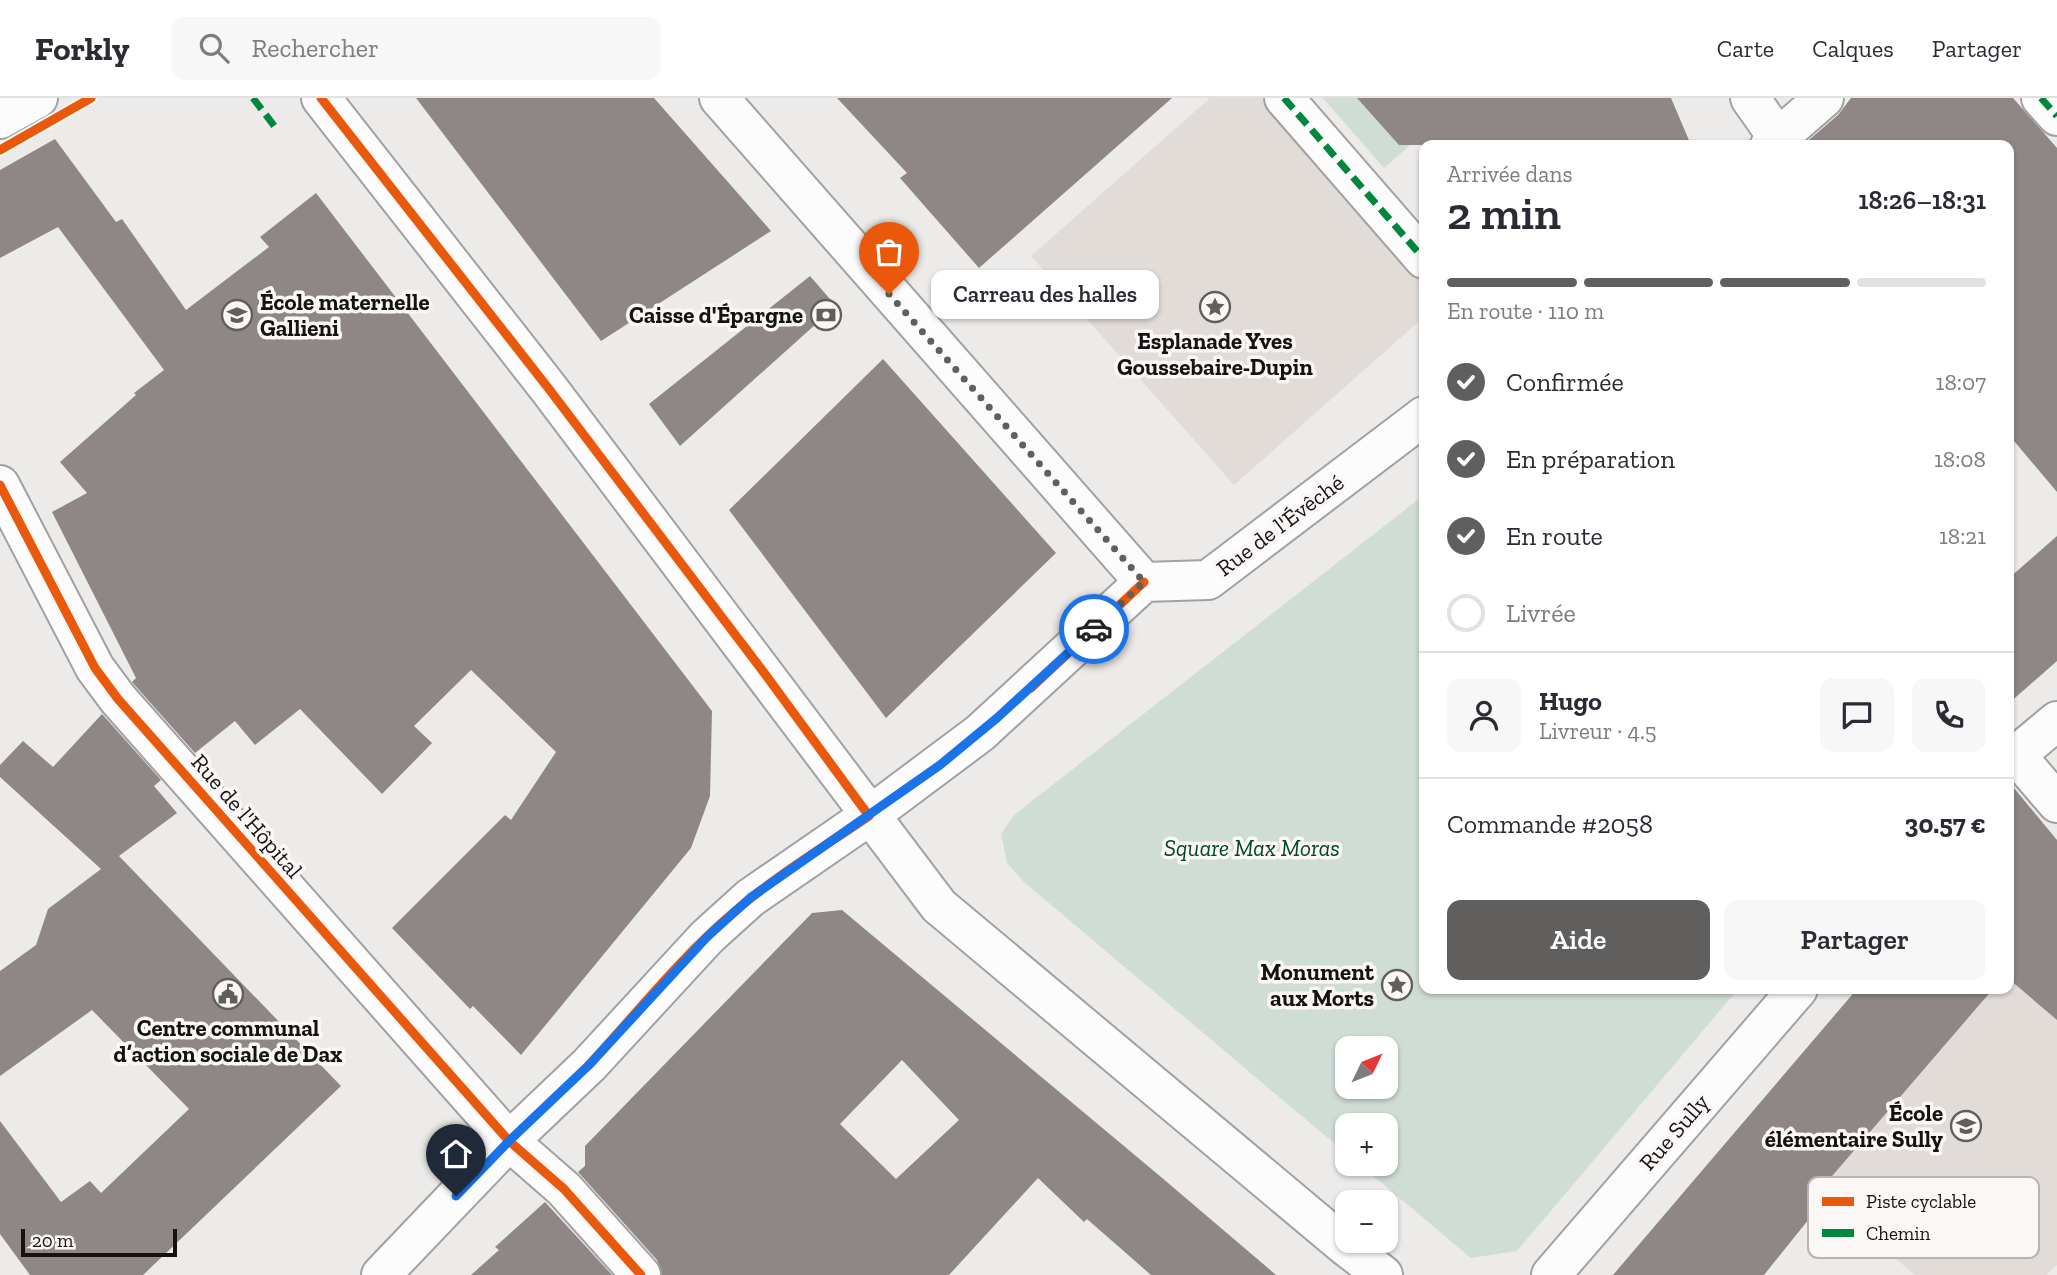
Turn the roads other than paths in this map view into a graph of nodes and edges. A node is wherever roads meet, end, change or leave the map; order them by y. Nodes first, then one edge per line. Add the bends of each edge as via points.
1 (38, 98) edge
2 (321, 98) edge
3 (719, 98) edge
4 (1284, 98) edge
5 (1750, 98) edge
6 (1824, 98) edge
7 (2041, 98) edge
8 (2057, 116) edge
9 (0, 119) edge
10 (1773, 140) edge
11 (1776, 140) edge
12 (1419, 253) edge
13 (1419, 420) edge
14 (0, 485) edge
15 (1144, 582) junction
16 (2057, 721) edge
17 (2014, 757) edge
18 (2014, 759) edge
19 (2057, 803) edge
20 (869, 816) junction
21 (1794, 994) edge
22 (509, 1141) junction
23 (381, 1275) edge
24 (641, 1275) edge
25 (1383, 1275) edge
26 (1551, 1275) edge

1 - 9 street
2 - 20 street via 550,389
3 - 15 street
4 - 12 street
5 - 10 street
6 - 11 street
7 - 8 street
13 - 15 street, Rue de l'Évêché via 1208,580
14 - 22 street, Rue de l'Hôpital via 95,668 118,699
15 - 20 street via 980,733
16 - 17 street
18 - 19 street
20 - 22 street via 730,915 589,1065
20 - 25 street via 939,906
21 - 26 street, Rue Sully
22 - 23 street
22 - 24 street, Rue de l'Hôpital via 564,1189

